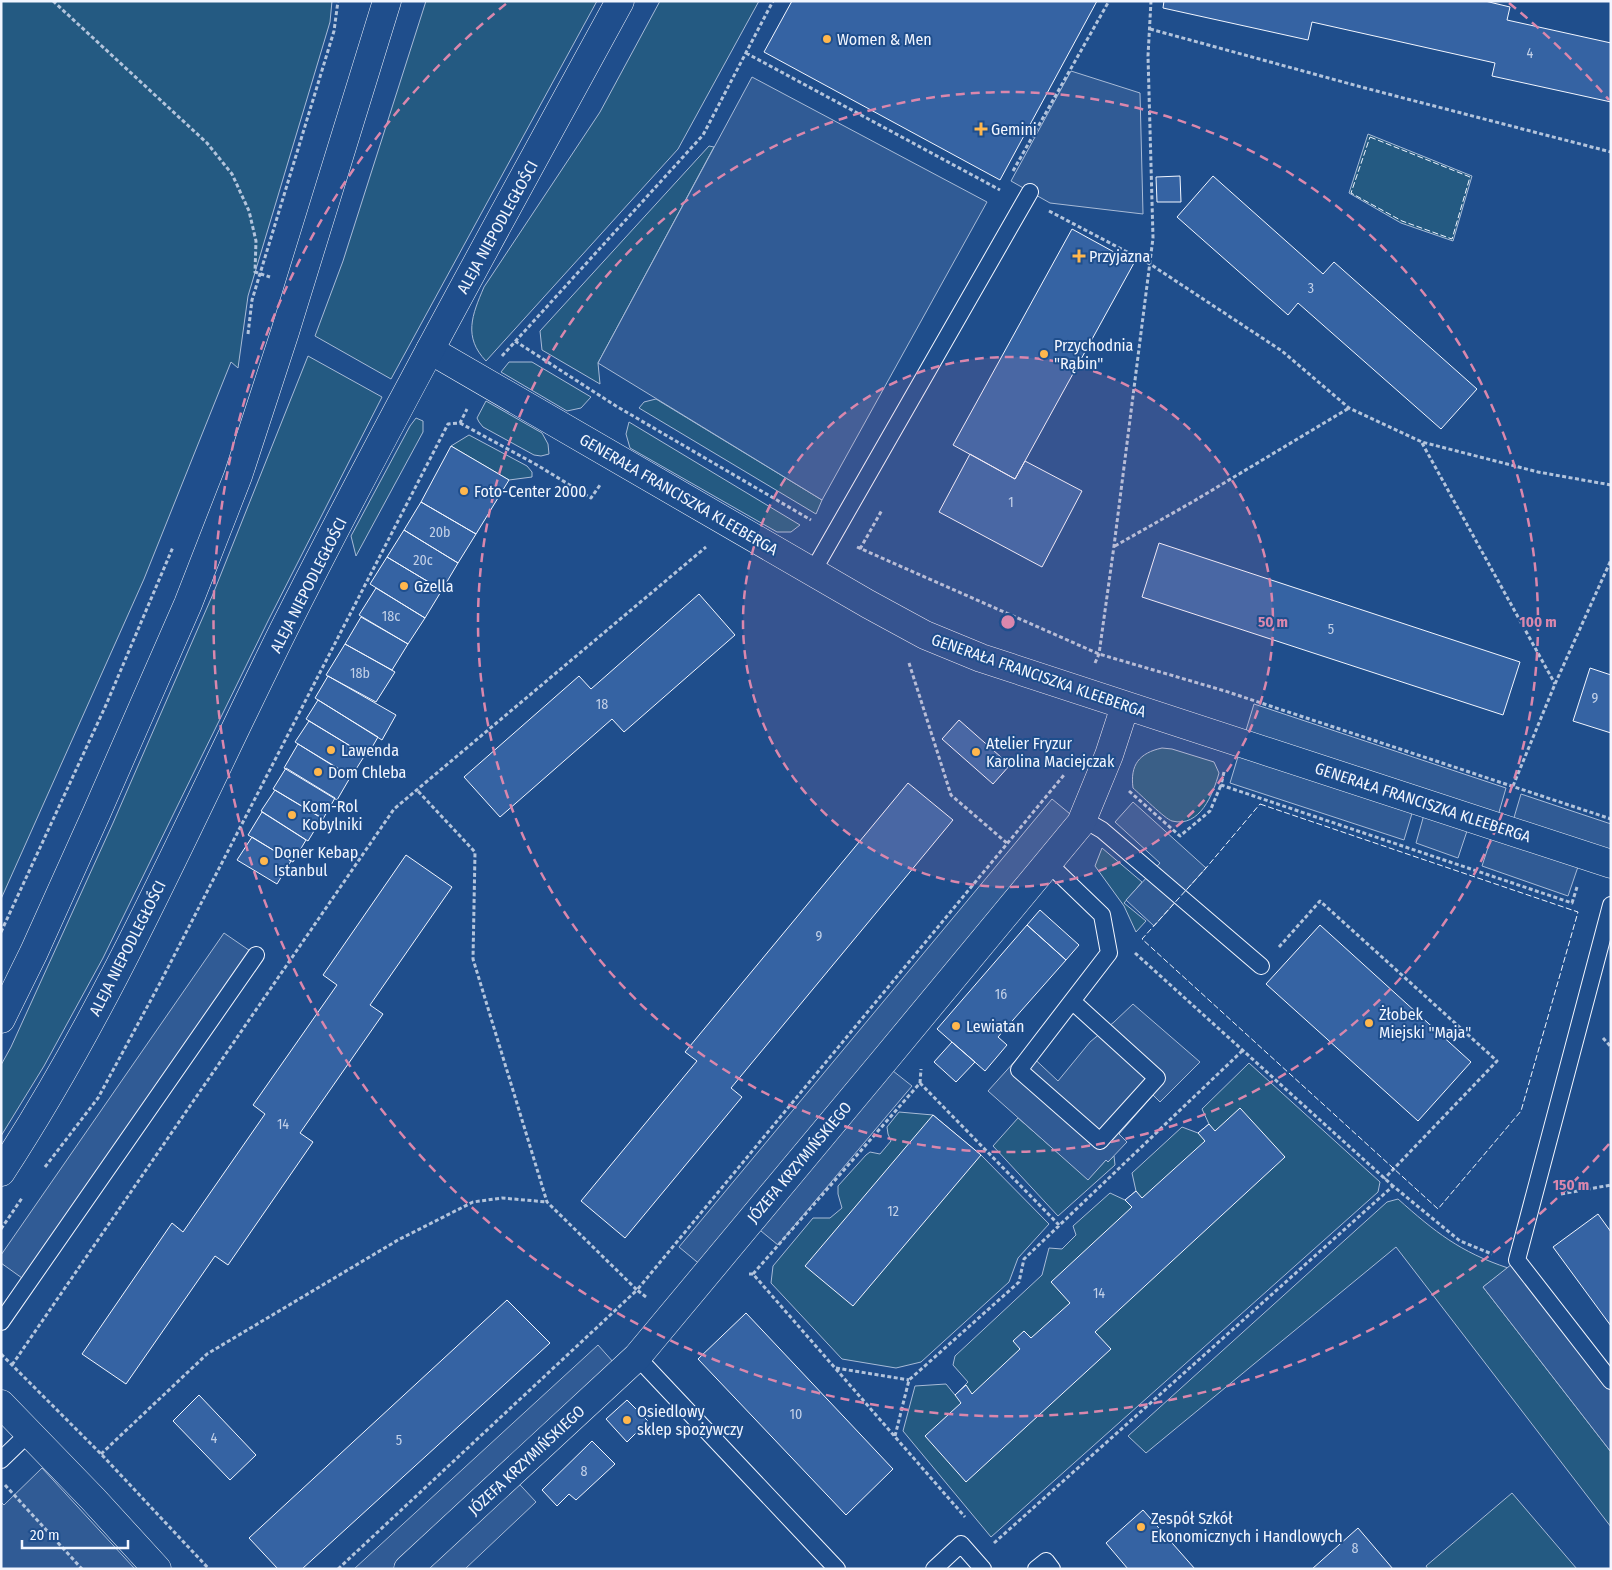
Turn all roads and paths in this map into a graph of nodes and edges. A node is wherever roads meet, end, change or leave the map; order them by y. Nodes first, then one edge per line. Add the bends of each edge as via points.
1 (53, 1) edge
2 (338, 1) edge
3 (387, 1) edge
4 (620, 1) edge
5 (772, 1) edge
6 (1109, 1) edge
7 (1151, 1) edge
8 (1150, 29) junction
9 (746, 53) junction
10 (1611, 152) edge
11 (1012, 174) dead end
12 (1002, 192) dead end
13 (1030, 192) dead end
14 (1048, 210) dead end
15 (1150, 264) junction
16 (260, 274) junction
17 (270, 277) dead end
18 (247, 342) dead end
19 (515, 342) junction
20 (430, 350) junction
21 (484, 381) junction
22 (1349, 408) junction
23 (1422, 442) junction
24 (1611, 485) edge
25 (884, 505) dead end
26 (834, 534) junction
27 (176, 540) dead end
28 (712, 541) dead end
29 (1114, 546) junction
30 (860, 549) junction
31 (1611, 560) edge
32 (813, 571) junction
33 (1099, 654) junction
34 (907, 658) dead end
35 (1555, 684) junction
36 (1084, 692) junction
37 (1125, 706) junction
38 (1069, 770) dead end
39 (1122, 785) dead end
40 (1220, 785) dead end
41 (1513, 786) junction
42 (416, 789) junction
43 (1083, 818) junction
44 (1611, 819) edge
45 (1008, 844) junction
46 (1048, 863) junction
47 (1611, 864) edge
48 (1611, 905) edge
49 (1, 932) edge
50 (1130, 949) dead end
51 (256, 955) dead end
52 (1262, 966) joint
53 (1072, 1001) junction
54 (1, 1019) edge
55 (1242, 1051) junction
56 (1, 1172) edge
57 (40, 1173) dead end
58 (1384, 1179) junction
59 (1611, 1185) edge
60 (1393, 1186) junction
61 (23, 1196) dead end
62 (1533, 1198) junction
63 (547, 1202) junction
64 (1059, 1226) junction
65 (1, 1229) edge
66 (1517, 1260) junction
67 (746, 1274) dead end
68 (754, 1274) junction
69 (637, 1290) junction
70 (670, 1317) junction
71 (1, 1322) edge
72 (1, 1354) edge
73 (637, 1357) junction
74 (12, 1365) junction
75 (835, 1368) junction
76 (909, 1380) junction
77 (1611, 1381) edge
78 (1, 1404) edge
79 (29, 1433) junction
80 (895, 1436) junction
81 (101, 1454) junction
82 (1, 1460) edge
83 (1, 1481) edge
84 (971, 1524) dead end
85 (979, 1565) edge
86 (82, 1569) edge
87 (157, 1569) edge
88 (209, 1569) edge
89 (338, 1569) edge
90 (408, 1569) edge
91 (837, 1569) edge
92 (934, 1569) edge
93 (1036, 1569) edge
94 (1052, 1569) edge

1 - 16 path via 207,143 232,174 249,212 256,241 255,272
2 - 16 path via 334,31
3 - 54 street via 238,476 188,604 34,952
4 - 20 street, ALEJA NIEPODLEGŁOŚCI
5 - 9 path
6 - 11 path
7 - 8 path
8 - 10 path
8 - 15 path
9 - 12 path
9 - 19 path via 703,135
13 - 26 lane
14 - 15 path
15 - 22 path via 1282,351
15 - 29 path
16 - 17 path
16 - 18 path via 252,300
19 - 21 path
19 - 26 path via 616,406
20 - 21 street, GENERAŁA FRANCISZKA KLEEBERGA
20 - 56 street, ALEJA NIEPODLEGŁOŚCI via 285,628 99,1006 62,1075
21 - 32 street, GENERAŁA FRANCISZKA KLEEBERGA
21 - 57 path via 460,423 448,424 98,1098
22 - 23 path
22 - 29 path
23 - 24 path via 1538,472
23 - 35 path
25 - 30 path
26 - 30 path
26 - 32 lane
27 - 49 path via 106,705
28 - 42 path
29 - 33 path
30 - 33 path
31 - 35 path
32 - 36 street, GENERAŁA FRANCISZKA KLEEBERGA via 925,635 981,658
33 - 36 path
33 - 41 path via 1224,691
34 - 45 path via 951,795
35 - 41 path
36 - 37 street, GENERAŁA FRANCISZKA KLEEBERGA
37 - 43 street, JÓZEFA KRZYMIŃSKIEGO
37 - 47 street, GENERAŁA FRANCISZKA KLEEBERGA
38 - 45 path
39 - 40 path via 1180,836 1210,811
41 - 44 path
42 - 63 path via 475,852 473,959
42 - 74 path via 394,809
43 - 46 street, JÓZEFA KRZYMIŃSKIEGO
43 - 52 lane via 1102,830
45 - 69 path
46 - 53 lane via 1102,915 1109,953
46 - 70 street, JÓZEFA KRZYMIŃSKIEGO
48 - 62 lane
50 - 55 path
51 - 71 lane
52 - 58 path via 1320,901 1497,1061
53 - 53 lane via 1019,1070 1100,1140 1157,1078
55 - 58 path
55 - 64 path
58 - 60 path
59 - 62 path
60 - 66 path via 1460,1240 1485,1252
60 - 85 path
61 - 65 path
62 - 66 lane
63 - 69 path
63 - 81 path via 502,1198 474,1202 398,1240 207,1354
64 - 68 path via 920,1083
64 - 76 path via 1024,1259 1019,1282
66 - 77 lane
67 - 68 path
68 - 75 path
69 - 70 path
69 - 89 path
70 - 73 street, JÓZEFA KRZYMIŃSKIEGO
72 - 74 path
73 - 90 street, JÓZEFA KRZYMIŃSKIEGO
73 - 91 lane
74 - 81 path
75 - 76 path
75 - 80 path
76 - 80 path
78 - 79 street
79 - 82 lane
79 - 87 street
80 - 84 path
81 - 88 path
83 - 86 path
85 - 92 lane via 961,1544
93 - 94 lane via 1046,1561

